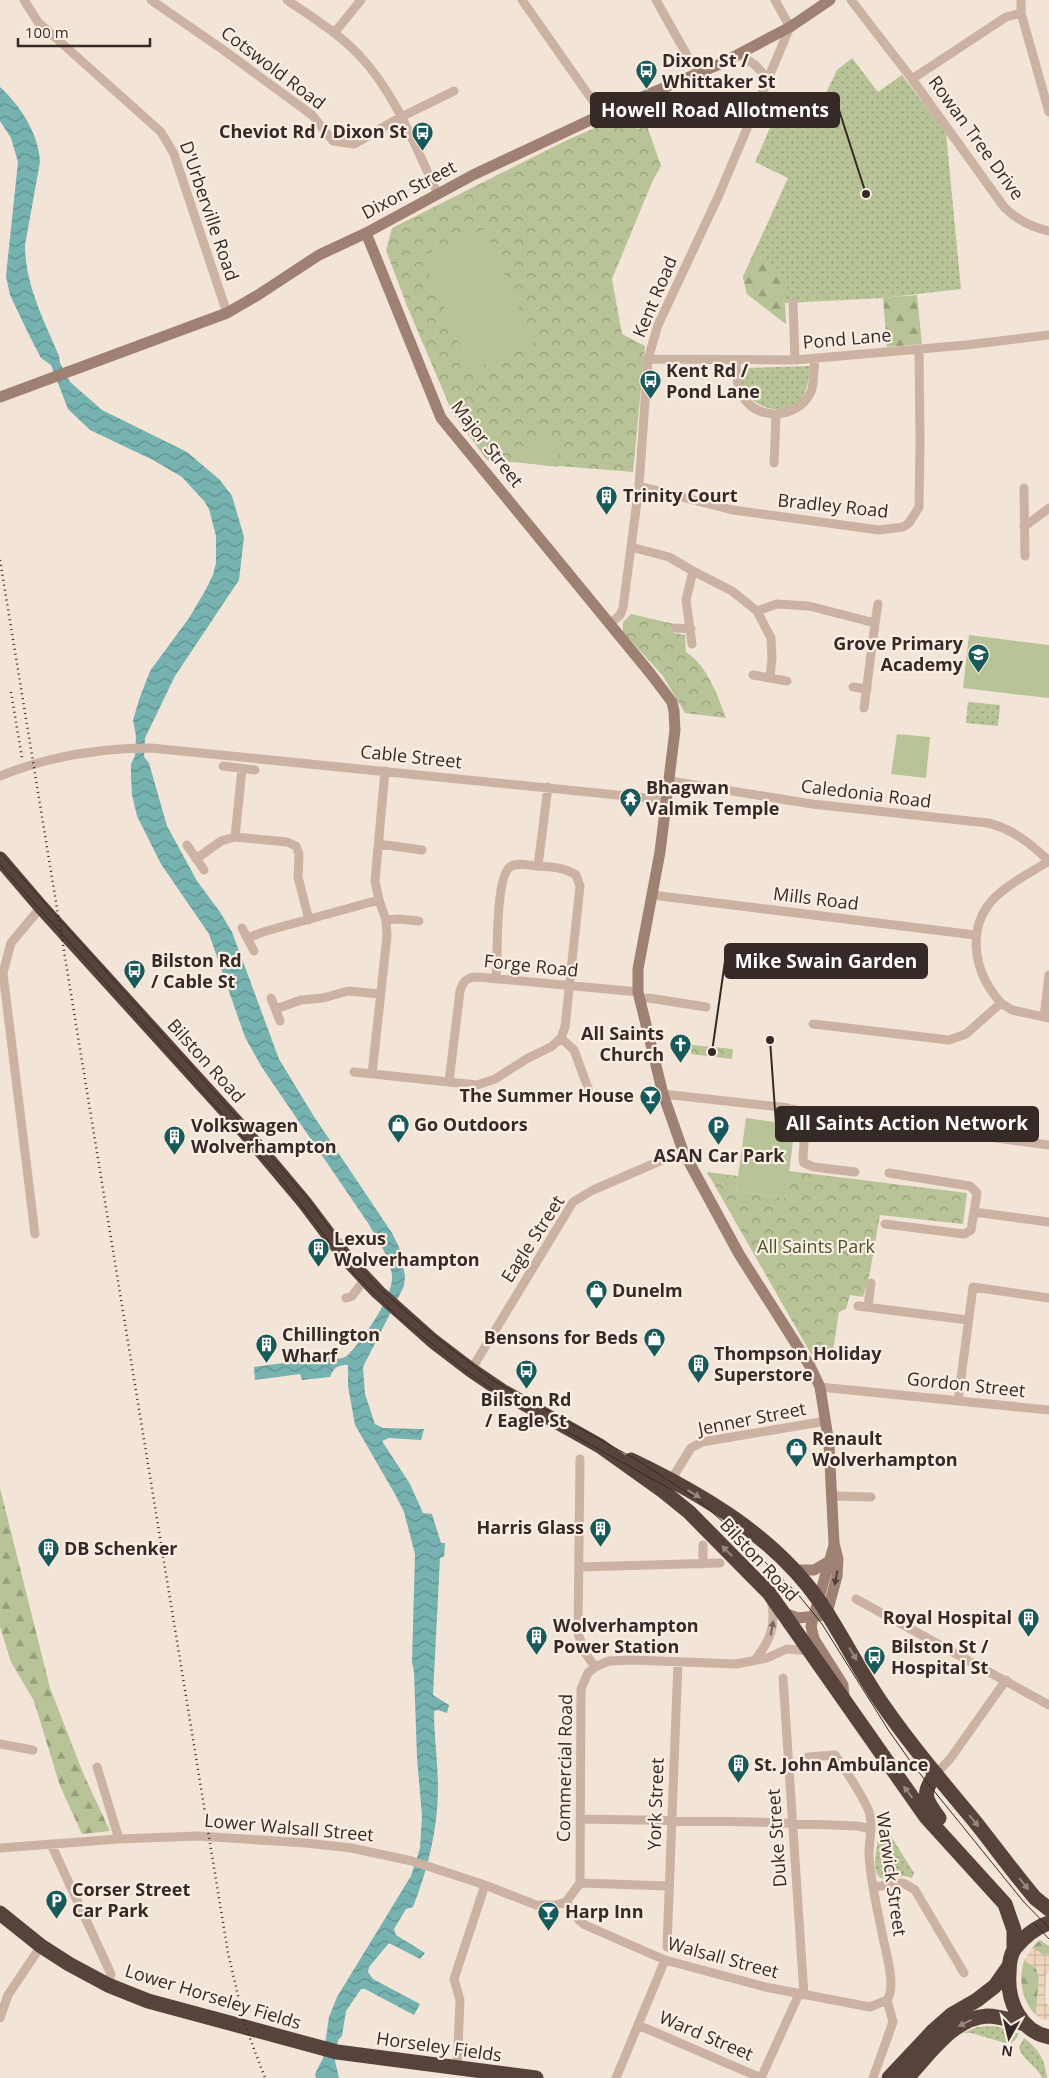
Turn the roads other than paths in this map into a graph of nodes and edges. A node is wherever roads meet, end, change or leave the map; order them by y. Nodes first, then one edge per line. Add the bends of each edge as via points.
1 (24, 0) edge
2 (151, 0) edge
3 (286, 0) edge
4 (361, 0) edge
5 (522, 0) edge
6 (656, 0) edge
7 (775, 0) edge
8 (830, 0) edge
9 (851, 0) edge
10 (1021, 0) edge
11 (1021, 13) junction
12 (790, 27) junction
13 (335, 32) junction
14 (739, 54) junction
15 (697, 73) junction
16 (767, 78) junction
17 (912, 79) junction
18 (454, 91) dead end
19 (1049, 112) edge
20 (602, 114) junction
21 (401, 117) junction
22 (438, 194) junction
23 (1049, 231) edge
24 (366, 233) junction
25 (793, 302) dead end
26 (227, 313) junction
27 (1049, 335) edge
28 (919, 349) junction
29 (815, 358) junction
30 (648, 359) junction
31 (736, 360) junction
32 (796, 360) junction
33 (0, 396) edge
34 (776, 415) junction
35 (774, 463) dead end
36 (639, 486) junction
37 (1024, 488) dead end
38 (1049, 508) edge
39 (1024, 527) junction
40 (632, 547) junction
41 (1024, 556) dead end
42 (693, 571) junction
43 (878, 604) dead end
44 (757, 611) junction
45 (875, 623) junction
46 (610, 624) junction
47 (676, 628) dead end
48 (691, 629) junction
49 (692, 644) dead end
50 (753, 675) dead end
51 (770, 678) junction
52 (788, 681) dead end
53 (853, 687) dead end
54 (867, 689) junction
55 (864, 708) dead end
56 (223, 766) dead end
57 (242, 769) junction
58 (255, 770) dead end
59 (385, 771) junction
60 (0, 776) edge
61 (670, 780) junction
62 (548, 787) junction
63 (667, 800) junction
64 (235, 836) junction
65 (379, 844) junction
66 (187, 845) dead end
67 (422, 850) dead end
68 (0, 859) edge
69 (196, 859) junction
70 (1049, 861) edge
71 (538, 866) junction
72 (204, 870) dead end
73 (652, 895) junction
74 (379, 900) junction
75 (41, 907) junction
76 (310, 920) junction
77 (386, 920) junction
78 (419, 921) dead end
79 (242, 928) dead end
80 (975, 935) junction
81 (247, 938) junction
82 (254, 951) dead end
83 (1049, 975) edge
84 (496, 979) junction
85 (570, 986) junction
86 (380, 994) junction
87 (639, 996) junction
88 (271, 998) dead end
89 (1001, 1003) junction
90 (706, 1007) dead end
91 (276, 1009) junction
92 (1046, 1017) edge
93 (280, 1021) dead end
94 (813, 1024) dead end
95 (561, 1038) junction
96 (354, 1072) dead end
97 (372, 1074) junction
98 (449, 1082) junction
99 (588, 1088) dead end
100 (663, 1094) junction
101 (806, 1113) junction
102 (1049, 1145) edge
103 (683, 1151) junction
104 (855, 1172) dead end
105 (889, 1173) dead end
106 (974, 1212) junction
107 (1049, 1222) edge
108 (885, 1224) dead end
109 (35, 1234) dead end
110 (365, 1279) junction
111 (871, 1283) dead end
112 (346, 1298) dead end
113 (1049, 1298) edge
114 (858, 1306) dead end
115 (868, 1307) junction
116 (968, 1320) junction
117 (471, 1370) junction
118 (820, 1387) junction
119 (958, 1401) junction
120 (1049, 1410) edge
121 (826, 1422) junction
122 (600, 1446) junction
123 (580, 1459) dead end
124 (671, 1480) junction
125 (833, 1496) junction
126 (871, 1497) dead end
127 (834, 1543) junction
128 (703, 1545) dead end
129 (720, 1562) dead end
130 (828, 1562) junction
131 (703, 1564) junction
132 (579, 1567) junction
133 (795, 1570) junction
134 (769, 1593) junction
135 (856, 1599) dead end
136 (820, 1610) junction
137 (784, 1613) junction
138 (810, 1651) junction
139 (755, 1660) junction
140 (678, 1662) junction
141 (595, 1667) junction
142 (783, 1678) dead end
143 (1006, 1680) junction
144 (844, 1699) junction
145 (1049, 1705) edge
146 (0, 1744) edge
147 (33, 1750) dead end
148 (808, 1757) dead end
149 (950, 1759) junction
150 (97, 1767) dead end
151 (936, 1774) junction
152 (946, 1787) junction
153 (580, 1819) junction
154 (672, 1820) junction
155 (793, 1824) junction
156 (871, 1829) junction
157 (119, 1839) junction
158 (51, 1844) junction
159 (0, 1848) edge
160 (580, 1884) junction
161 (486, 1886) junction
162 (669, 1886) junction
163 (873, 1887) junction
164 (998, 1894) junction
165 (566, 1902) junction
166 (1049, 1909) edge
167 (0, 1913) edge
168 (1049, 1923) edge
169 (41, 1946) junction
170 (667, 1947) dead end
171 (1014, 1949) junction
172 (665, 1960) junction
173 (1009, 1966) junction
174 (964, 1973) dead end
175 (108, 1985) junction
176 (4, 1993) edge
177 (801, 1994) junction
178 (887, 2000) junction
179 (0, 2018) edge
180 (1025, 2024) junction
181 (638, 2025) junction
182 (1047, 2041) edge
183 (337, 2052) joint
184 (457, 2068) junction
185 (536, 2078) edge
186 (616, 2078) edge
187 (761, 2078) edge
188 (872, 2078) edge
189 (889, 2078) edge
190 (907, 2078) edge

1 - 26 street, D'Urberville Road via 38,22 151,122 168,142
2 - 21 street, Cotswold Road via 312,114 333,142 354,144
3 - 13 street
4 - 13 street
5 - 20 street
6 - 15 street
7 - 12 street
8 - 12 street, Dixon Street
9 - 17 street, Rowan Tree Drive
10 - 11 street
11 - 17 street via 1006,17
11 - 19 street
12 - 14 street, Dixon Street
12 - 16 street, Kent Road
13 - 21 street via 360,56
14 - 15 street, Dixon Street
14 - 16 street
15 - 20 street, Dixon Street
16 - 30 street, Kent Road via 718,197 658,325
17 - 23 street, Rowan Tree Drive via 1004,207 1031,226
18 - 21 street, Cotswold Road
20 - 22 street, Dixon Street
21 - 22 street
22 - 24 street, Dixon Street
24 - 26 street, Dixon Street via 319,255
24 - 46 street, Major Street via 441,418
25 - 32 street
26 - 33 street, Dixon Street
27 - 28 street, Pond Lane
28 - 29 street, Pond Lane
28 - 36 street, Bradley Road via 919,507 910,523 903,527 879,530 733,510
29 - 32 street, Pond Lane
29 - 34 street via 812,388 804,403
30 - 31 street, Pond Lane
30 - 36 street, Kent Road
31 - 32 street, Pond Lane
31 - 34 street via 737,384 748,404
34 - 35 street
36 - 40 street, Kent Road
37 - 39 street
38 - 39 street
39 - 41 street
40 - 42 street via 669,557
40 - 46 street, Kent Road via 623,608
42 - 44 street via 732,591
42 - 48 street via 686,600
43 - 45 street
44 - 45 street via 777,604 809,606
44 - 51 street via 771,638
45 - 54 street
46 - 61 street, Major Street via 672,702 675,730
47 - 48 street
48 - 49 street
50 - 51 street
51 - 52 street
53 - 54 street
54 - 55 street
56 - 57 street
57 - 58 street
57 - 64 street
59 - 60 street, Cable Street via 127,748 29,764
59 - 62 street, Cable Street
59 - 65 street
61 - 63 street, Major Street
61 - 70 street, Caledonia Road via 812,804 988,823 1018,836
62 - 63 street, Cable Street
62 - 71 street
63 - 73 street, Major Street
64 - 69 street via 221,841
64 - 76 street via 296,846 298,877
65 - 67 street
65 - 74 street via 375,881
66 - 69 street
68 - 75 highway, Bilston Road
69 - 72 street
70 - 80 street via 992,900 977,925
71 - 84 street via 516,865 503,876 497,925
71 - 85 street via 567,869 579,880
73 - 80 street, Mills Road
73 - 87 street, Major Street via 638,969
74 - 76 street
74 - 77 street
75 - 109 street via 11,944 3,973
75 - 110 highway, Bilston Road via 245,1132
76 - 81 street
77 - 78 street
77 - 86 street
79 - 81 street
80 - 89 street via 979,967 990,990
81 - 82 street
83 - 92 street
84 - 85 street, Forge Road
84 - 98 street, Forge Road via 473,977 462,986
85 - 87 street, Forge Road
85 - 95 street
86 - 91 street via 348,991 301,1000
86 - 97 street
87 - 90 street, Forge Road
87 - 100 street, Major Street
88 - 91 street
89 - 92 street via 1012,1010
89 - 94 street via 966,1034 949,1040
91 - 93 street
95 - 98 street via 551,1047 484,1084
95 - 99 street via 574,1050
96 - 97 street
97 - 98 street
100 - 101 street
100 - 103 street, Major Street
101 - 102 street
101 - 104 street via 804,1163
103 - 117 street, Eagle Street via 592,1190 573,1202
103 - 118 street, Major Street via 739,1254
105 - 106 street via 970,1186 977,1193
106 - 107 street
106 - 108 street via 971,1230 964,1234
110 - 112 street via 352,1296
110 - 117 highway, Bilston Road
111 - 115 street
113 - 116 street via 973,1287
114 - 115 street
115 - 116 street
116 - 119 street
117 - 122 highway, Bilston Road
118 - 119 street, Gordon Street
118 - 121 street, Major Street
119 - 120 street, Gordon Street
121 - 124 street, Jenner Street via 702,1442 691,1448
121 - 125 street, Major Street
122 - 124 highway, Bilston Road
134 -> 122 highway, Bilston Road via 689,1512
123 - 132 street
124 -> 133 highway, Bilston Road via 746,1526
125 - 126 street
125 - 127 street, Major Street
127 - 130 street
127 -> 136 street via 838,1559 837,1576
128 - 131 street
129 - 131 street
130 - 133 street via 814,1570
130 - 136 street
131 - 132 street
132 - 141 street via 578,1633 584,1651
133 - 136 highway, Bilston Road
134 - 137 highway, Bilston Road
139 -> 134 street via 773,1629
135 - 143 street
136 - 137 street via 798,1618
136 - 144 street via 811,1632 843,1685
136 -> 151 highway, Bilston Road via 882,1703
137 - 138 highway, Bilston Road
138 - 139 street via 787,1649
138 - 144 highway, Bilston Road
139 - 140 street via 736,1664
140 - 141 street via 610,1662
140 - 154 street, York Street
141 - 153 street, Commercial Road via 581,1689
142 - 155 street, Duke Street
143 - 145 street
143 - 149 street
164 -> 144 highway, Bilston Road via 926,1817
146 - 147 street
148 - 156 street, Warwick Street via 835,1755 870,1814
149 - 151 street
149 - 152 street via 945,1776
150 - 157 street
151 - 152 highway, Bilston Road
151 - 164 highway via 927,1786 928,1802
152 -> 166 highway, Bilston Road via 1035,1898
153 - 154 street
153 - 160 street, Commercial Road
154 - 155 street
154 - 162 street, York Street
155 - 156 street
155 - 177 street, Duke Street
156 - 163 street, Warwick Street via 869,1852
157 - 158 street, Lower Walsall Street
157 - 161 street, Lower Walsall Street via 227,1836 351,1848 412,1861
158 - 159 street, Lower Walsall Street
158 - 175 street via 111,1974
160 - 162 street
160 - 165 street
161 - 165 street, Lower Walsall Street via 536,1905
161 - 184 street via 454,1980 460,2000
162 - 170 street, York Street
163 - 174 street via 903,1883 915,1890 960,1957
163 - 178 street, Warwick Street via 889,1969 891,1994
164 - 171 highway, Bilston Road via 1012,1919
165 - 172 street, Walsall Street via 585,1925
167 - 169 highway, Lower Horseley Fields
168 - 171 highway via 1032,1931
169 - 175 highway, Lower Horseley Fields
169 - 176 street
171 - 173 highway
172 - 177 street, Walsall Street
172 - 181 street
173 - 180 highway via 1012,2004
173 - 189 highway via 995,1986 946,2020
175 - 183 highway, Lower Horseley Fields via 148,2001
176 - 179 street
177 - 178 street, Walsall Street via 870,2007
177 - 187 street
178 - 188 street, Warwick Street via 893,2022
180 - 182 highway
180 -> 190 highway via 987,2016 969,2020 954,2029
181 - 186 street
181 - 187 street, Ward Street
183 - 184 highway, Horseley Fields
184 - 185 highway, Horseley Fields

